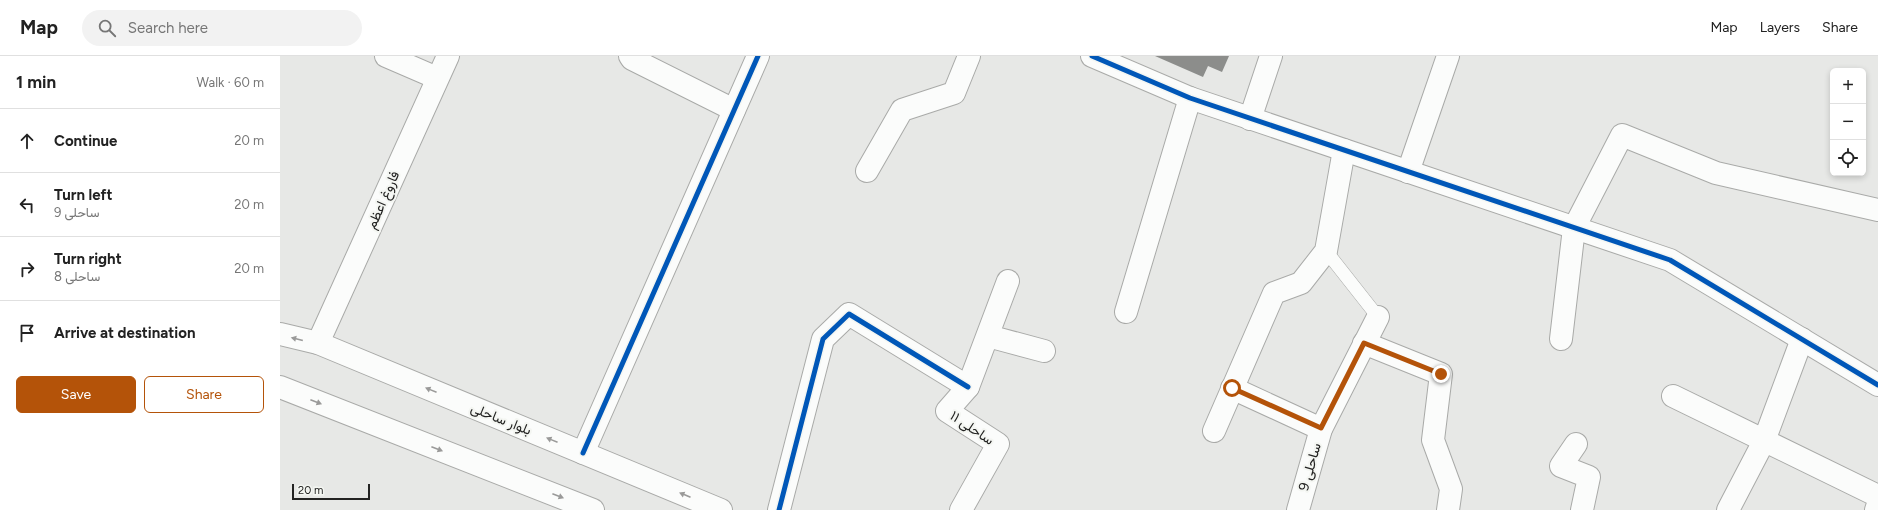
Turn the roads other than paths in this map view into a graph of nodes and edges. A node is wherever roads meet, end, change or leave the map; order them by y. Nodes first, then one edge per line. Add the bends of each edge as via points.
1 (386, 56) edge
2 (448, 56) edge
3 (630, 56) edge
4 (758, 56) edge
5 (969, 56) edge
6 (1092, 56) edge
7 (1271, 56) edge
8 (1448, 56) edge
9 (438, 78) junction
10 (1190, 98) junction
11 (734, 110) junction
12 (1250, 119) junction
13 (1344, 150) junction
14 (867, 171) dead end
15 (1408, 172) junction
16 (1878, 210) edge
17 (1574, 228) junction
18 (1326, 251) junction
19 (1008, 281) dead end
20 (1126, 312) dead end
21 (1378, 317) joint
22 (280, 334) edge
23 (988, 336) junction
24 (1561, 339) dead end
25 (1802, 339) junction
26 (1364, 343) junction
27 (318, 344) junction
28 (1044, 351) dead end
29 (1878, 385) edge
30 (280, 387) edge
31 (968, 387) junction
32 (1232, 388) junction
33 (1673, 396) dead end
34 (1321, 428) junction
35 (1214, 431) dead end
36 (1764, 441) junction
37 (1576, 444) dead end
38 (583, 453) junction
39 (1878, 496) edge
40 (1878, 504) edge
41 (593, 510) edge
42 (721, 510) edge
43 (779, 510) edge
44 (962, 510) edge
45 (1298, 510) edge
46 (1448, 510) edge
47 (1582, 510) edge
48 (1728, 510) edge
49 (1876, 510) edge

1 - 9 street
2 - 9 street, فاروغ اعظم
3 - 11 street
4 - 11 street
5 - 14 street via 954,94 902,110
6 - 10 street
7 - 12 street
8 - 15 street
9 - 27 street, فاروغ اعظم
10 - 12 street
10 - 20 street
11 - 38 street
12 - 13 street
13 - 15 street
13 - 18 street
15 - 17 street
16 - 17 street via 1716,173 1622,135
17 - 24 street
17 - 25 street via 1670,260
18 - 21 lane
18 - 32 street via 1301,283 1274,293
19 - 23 street, ساحلی ۱۱
21 - 26 street, ساحلی 9
27 -> 22 street, بلوار ساحلی
23 - 28 street
23 - 31 street, ساحلی ۱۱
25 - 29 street
25 - 36 street
26 - 34 street, ساحلی 9
26 - 46 street via 1441,374 1433,440 1450,489
38 -> 27 street, بلوار ساحلی
30 -> 41 street
31 - 43 street via 849,314 823,339
31 - 44 street, ساحلی ۱۱ via 947,411 998,444
32 - 34 street
32 - 35 street
33 - 36 street
34 - 45 street, ساحلی 9
36 - 39 street
36 - 48 street
37 - 47 street via 1561,466 1589,477
42 -> 38 street, بلوار ساحلی
40 - 49 street

